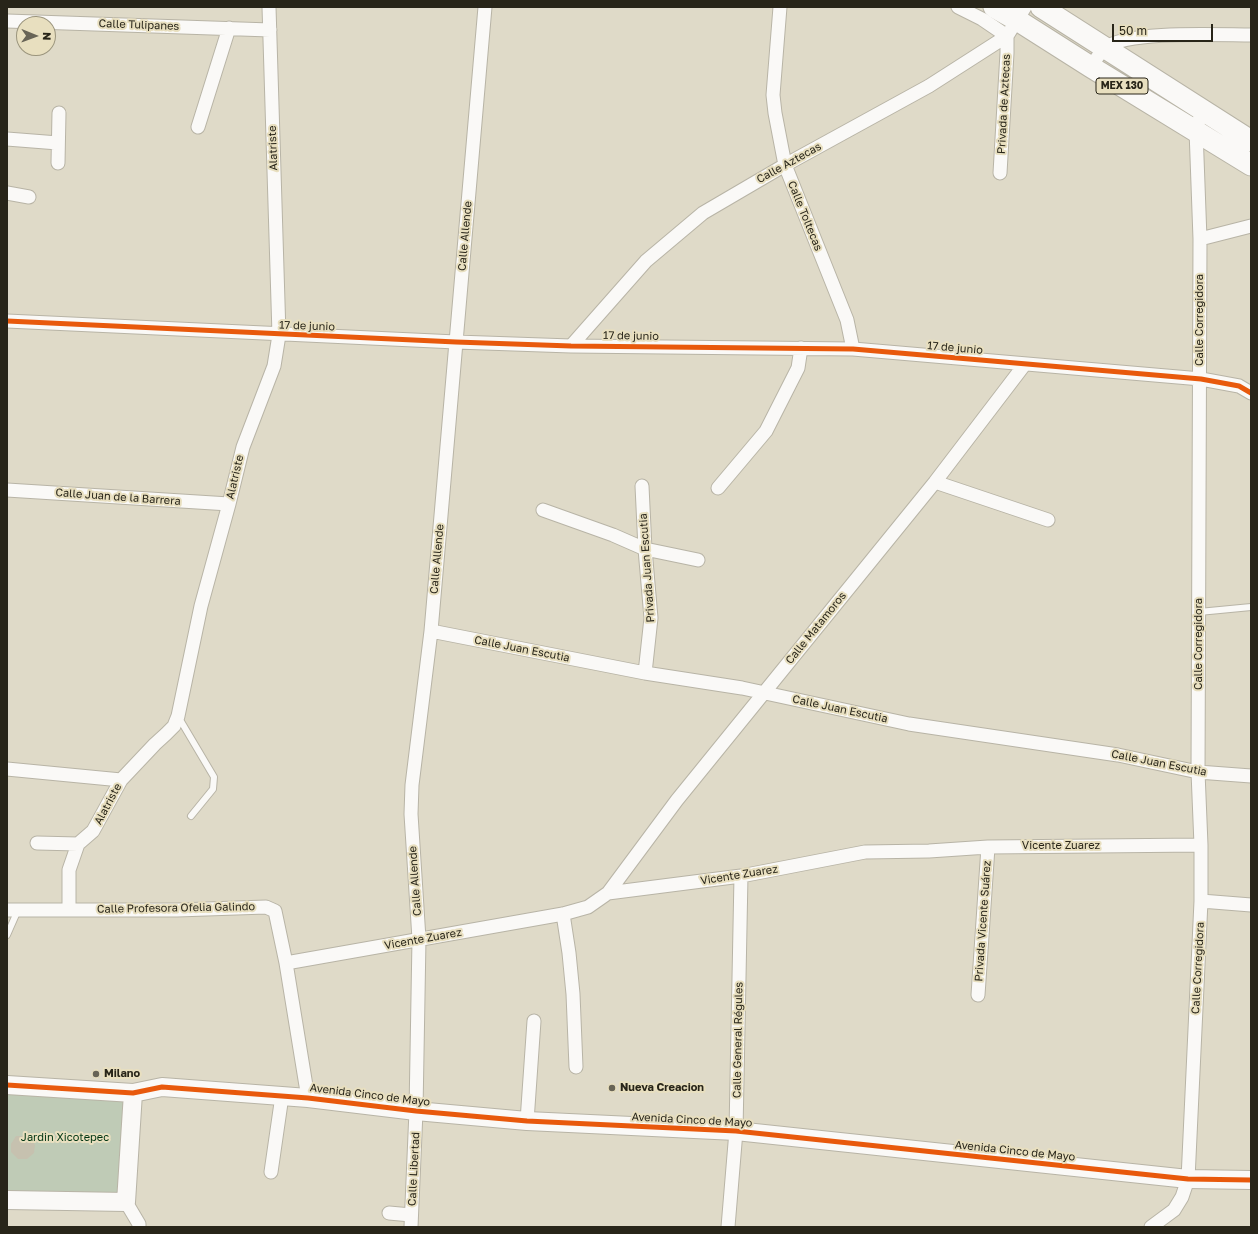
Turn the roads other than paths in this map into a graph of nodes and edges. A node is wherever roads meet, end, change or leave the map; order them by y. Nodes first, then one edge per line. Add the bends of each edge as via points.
1 (269, 7) edge
2 (485, 7) edge
3 (780, 7) edge
4 (958, 7) edge
5 (994, 7) edge
6 (1041, 7) edge
7 (7, 21) edge
8 (1016, 21) edge
9 (229, 28) junction
10 (270, 30) junction
11 (1251, 35) edge
12 (1106, 48) junction
13 (1091, 67) junction
14 (1202, 111) junction
15 (59, 113) dead end
16 (198, 126) dead end
17 (1196, 130) junction
18 (7, 139) edge
19 (1251, 141) edge
20 (58, 143) junction
21 (58, 163) dead end
22 (785, 165) junction
23 (1251, 165) edge
24 (1000, 173) dead end
25 (7, 193) edge
26 (29, 197) dead end
27 (1251, 226) edge
28 (1200, 239) junction
29 (7, 321) edge
30 (279, 335) junction
31 (456, 342) junction
32 (571, 346) junction
33 (801, 348) junction
34 (853, 349) junction
35 (1025, 364) junction
36 (1201, 379) junction
37 (1251, 393) edge
38 (935, 482) junction
39 (642, 486) dead end
40 (718, 488) dead end
41 (7, 490) edge
42 (229, 504) junction
43 (543, 510) dead end
44 (1048, 520) dead end
45 (645, 549) junction
46 (698, 560) dead end
47 (1251, 607) edge
48 (1200, 612) junction
49 (431, 631) junction
50 (645, 672) junction
51 (763, 693) junction
52 (178, 716) junction
53 (7, 769) edge
54 (1198, 772) junction
55 (1251, 776) edge
56 (121, 780) junction
57 (191, 816) dead end
58 (37, 843) dead end
59 (78, 844) junction
60 (1201, 845) junction
61 (988, 847) junction
62 (741, 876) junction
63 (608, 893) junction
64 (1201, 901) junction
65 (1251, 905) edge
66 (69, 909) junction
67 (13, 910) edge
68 (563, 914) junction
69 (7, 935) edge
70 (419, 939) junction
71 (286, 963) junction
72 (978, 995) dead end
73 (534, 1021) dead end
74 (576, 1067) dead end
75 (7, 1085) edge
76 (133, 1093) junction
77 (282, 1096) junction
78 (308, 1098) junction
79 (416, 1111) junction
80 (527, 1122) junction
81 (736, 1131) junction
82 (271, 1172) dead end
83 (1188, 1179) junction
84 (1251, 1180) edge
85 (7, 1200) edge
86 (126, 1202) junction
87 (389, 1213) dead end
88 (411, 1221) edge
89 (139, 1227) edge
90 (728, 1227) edge
91 (1152, 1227) edge

1 - 10 street, Alatriste
2 - 31 street, Calle Allende
3 - 22 street, Calle Toltecas via 773,95
4 - 8 street via 982,19
5 - 8 main road, MEX 130
6 - 12 main road, MEX 130
7 - 9 street, Calle Tulipanes
8 - 13 main road, MEX 130
8 - 22 street, Calle Aztecas via 929,86
8 - 24 street, Privada de Aztecas via 1007,53
9 - 10 street, Calle Tulipanes
9 - 16 street
10 - 30 street, Alatriste
11 - 12 street via 1144,37 1124,39
12 - 13 street
12 - 14 main road, MEX 130
13 - 17 main road, MEX 130
14 - 17 street, Calle Corregidora
14 - 19 main road, MEX 130
15 - 20 street
17 - 23 main road, MEX 130
17 - 28 street, Calle Corregidora
18 - 20 street
20 - 21 street
22 - 32 street, Calle Aztecas via 703,213 646,262
22 - 34 street, Calle Toltecas via 846,320
25 - 26 street
27 - 28 street
28 - 36 street, Calle Corregidora
29 - 30 street, 17 de junio
30 - 31 street, 17 de junio
30 - 42 street, Alatriste via 274,366 243,446
31 - 32 street, 17 de junio
31 - 49 street, Calle Allende
32 - 33 street, 17 de junio
33 - 34 street, 17 de junio
33 - 40 street via 798,368 766,431
34 - 35 street, 17 de junio
35 - 36 street, 17 de junio
35 - 38 street, Calle Matamoros
36 - 37 street, 17 de junio via 1239,386
36 - 48 street, Calle Corregidora
38 - 44 street
38 - 51 street, Calle Matamoros
39 - 45 street, Privada Juan Escutia
41 - 42 street, Calle Juan de la Barrera
42 - 52 street, Alatriste via 201,606
43 - 45 street
45 - 46 street
45 - 50 street, Privada Juan Escutia via 651,618
47 - 48 lane
48 - 54 street, Calle Corregidora
49 - 50 street, Calle Juan Escutia
49 - 70 street, Calle Allende via 412,785 411,814
50 - 51 street, Calle Juan Escutia
51 - 54 street, Calle Juan Escutia via 909,724 1118,755
51 - 63 street, Calle Matamoros via 677,800
52 - 56 street, Alatriste via 174,726
52 - 57 lane via 214,777 213,788
53 - 56 street
54 - 55 street, Calle Juan Escutia
54 - 60 street, Calle Corregidora
56 - 59 street, Alatriste via 93,831
58 - 59 street
59 - 66 street via 70,870
60 - 61 street, Vicente Zuarez
60 - 64 street, Calle Corregidora
61 - 62 street, Vicente Zuarez via 865,852
61 - 72 street, Privada Vicente Suárez
62 - 63 street, Vicente Zuarez
62 - 81 street, Calle General Régules
63 - 68 street, Vicente Zuarez via 588,907
64 - 65 street
64 - 83 street, Calle Corregidora
66 - 67 street, Calle Profesora Ofelia Galindo
66 - 71 street, Calle Profesora Ofelia Galindo via 177,910 266,907 275,911
67 - 69 lane
68 - 70 street, Vicente Zuarez
68 - 74 street via 573,994
70 - 71 street, Vicente Zuarez
70 - 79 street, Calle Allende
71 - 78 street, Calle Profesora Ofelia Galindo
73 - 80 street
75 - 76 street, Avenida Cinco de Mayo
76 - 77 street, Avenida Cinco de Mayo via 162,1087
76 - 86 street
77 - 78 street, Avenida Cinco de Mayo
77 - 82 street
78 - 79 street, Avenida Cinco de Mayo
79 - 80 street, Avenida Cinco de Mayo
79 - 88 street, Calle Libertad
80 - 81 street, Avenida Cinco de Mayo
81 - 83 street, Avenida Cinco de Mayo
81 - 90 street, Calle General Régules
83 - 84 street, Avenida Cinco de Mayo
83 - 91 street, Calle Corregidora via 1174,1210
85 - 86 street
86 - 89 street
87 - 88 street

